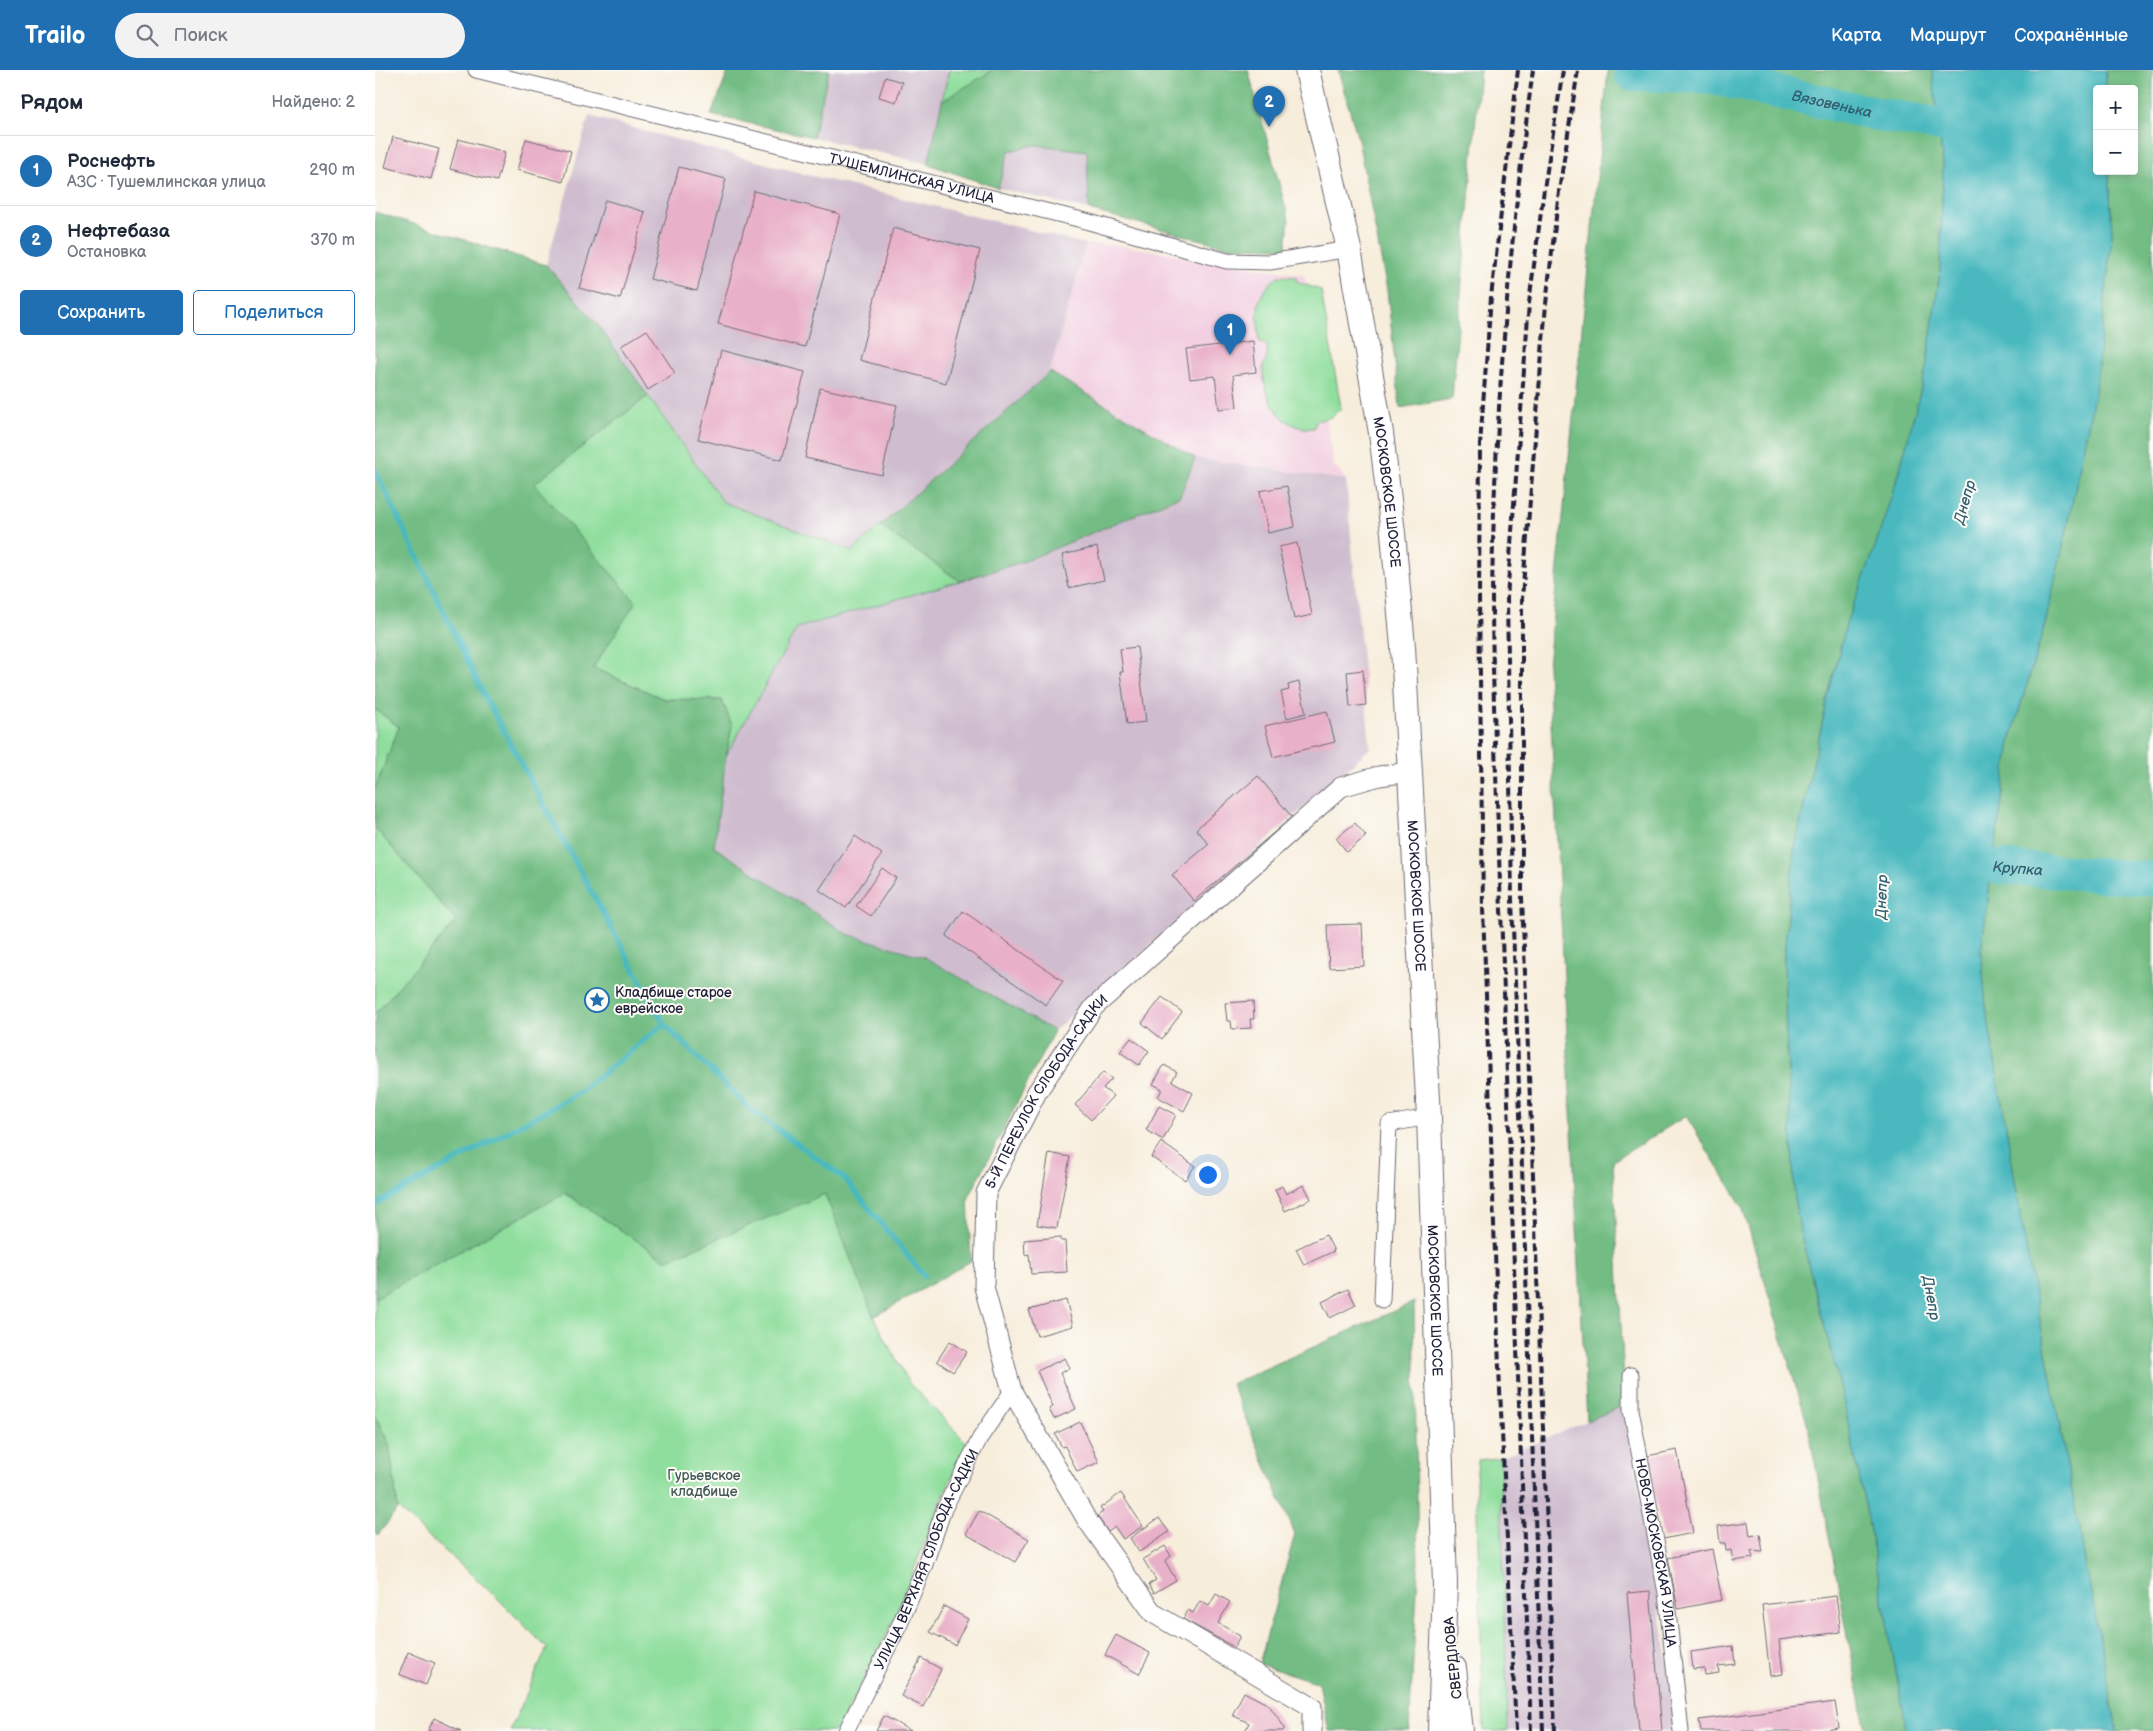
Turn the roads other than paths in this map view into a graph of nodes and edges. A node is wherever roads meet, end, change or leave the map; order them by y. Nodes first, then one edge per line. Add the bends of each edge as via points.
1 (476, 70) edge
2 (1307, 70) edge
3 (1349, 249) junction
4 (1410, 772) junction
5 (1429, 1117) junction
6 (1383, 1300) dead end
7 (1631, 1375) dead end
8 (1011, 1391) junction
9 (1445, 1584) junction
10 (845, 1731) edge
11 (1312, 1731) edge
12 (1440, 1731) edge
13 (1461, 1731) edge
14 (1681, 1731) edge

1 - 3 street, ТУШЕМЛИНСКАЯ УЛИЦА via 1082,220 1227,261 1270,262
2 - 3 main road, МОСКОВСКОЕ ШОССЕ
3 - 4 main road, МОСКОВСКОЕ ШОССЕ via 1381,433 1393,533
4 - 5 main road, МОСКОВСКОЕ ШОССЕ
4 - 8 street, 5-Й ПЕРЕУЛОК СЛОБОДА-САДКИ via 1379,776 1341,787 1094,1007 1037,1092 986,1193 984,1287
5 - 6 street via 1389,1124
5 - 9 main road, МОСКОВСКОЕ ШОССЕ
7 - 14 street, НОВО-МОСКОВСКАЯ УЛИЦА via 1631,1410 1666,1593
8 - 10 street, УЛИЦА ВЕРХНЯЯ СЛОБОДА-САДКИ via 980,1438 945,1509 900,1624
8 - 11 street, 5-Й ПЕРЕУЛОК СЛОБОДА-САДКИ via 1087,1520 1153,1613 1312,1707
9 - 12 main road, МОСКОВСКОЕ ШОССЕ
9 - 13 main road, СВЕРДЛОВА

